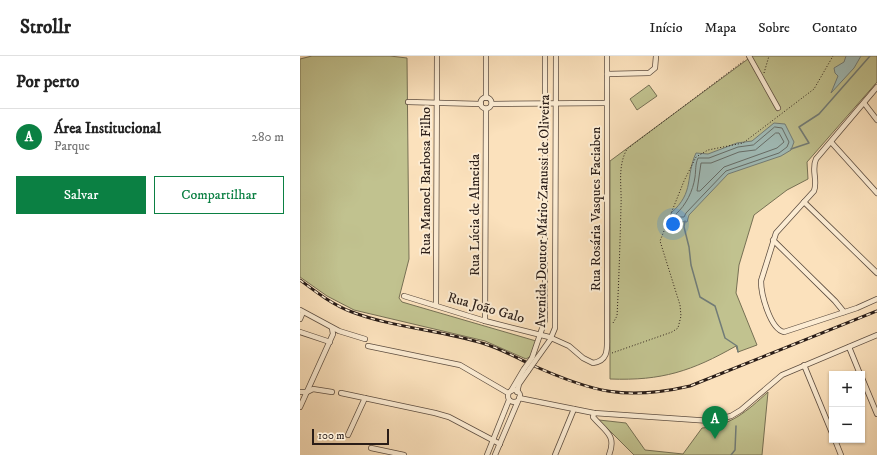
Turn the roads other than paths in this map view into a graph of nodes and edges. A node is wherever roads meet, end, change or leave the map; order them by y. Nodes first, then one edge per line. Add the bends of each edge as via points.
1 (437, 56) edge
2 (486, 56) edge
3 (544, 56) edge
4 (556, 56) edge
5 (607, 56) edge
6 (656, 56) edge
7 (750, 56) edge
8 (607, 74) junction
9 (877, 87) edge
10 (486, 98) junction
11 (408, 102) dead end
12 (437, 103) junction
13 (606, 103) junction
14 (864, 103) junction
15 (481, 104) junction
16 (492, 104) junction
17 (544, 104) junction
18 (556, 104) junction
19 (778, 108) dead end
20 (486, 109) junction
21 (877, 120) edge
22 (831, 142) junction
23 (877, 193) edge
24 (804, 202) junction
25 (773, 240) junction
26 (877, 273) edge
27 (404, 296) dead end
28 (877, 298) edge
29 (436, 305) junction
30 (302, 311) edge
31 (844, 312) junction
32 (300, 319) edge
33 (485, 321) junction
34 (332, 328) junction
35 (300, 332) edge
36 (541, 335) junction
37 (877, 335) edge
38 (551, 338) junction
39 (365, 339) dead end
40 (330, 342) junction
41 (368, 346) dead end
42 (849, 347) junction
43 (534, 359) junction
44 (601, 361) joint
45 (804, 365) junction
46 (526, 370) junction
47 (859, 371) edge
48 (865, 385) edge
49 (300, 392) edge
50 (307, 392) junction
51 (332, 392) dead end
52 (510, 392) junction
53 (517, 392) junction
54 (341, 393) dead end
55 (365, 398) junction
56 (519, 399) junction
57 (509, 400) junction
58 (300, 408) edge
59 (574, 409) junction
60 (594, 413) junction
61 (877, 414) edge
62 (829, 426) edge
63 (348, 435) dead end
64 (492, 440) junction
65 (836, 443) edge
66 (500, 444) junction
67 (371, 448) dead end
68 (840, 454) edge
69 (404, 455) edge
70 (487, 455) edge
71 (496, 455) edge
72 (555, 455) edge
73 (609, 455) edge

1 - 12 street, Rua Manoel Barbosa Filho
2 - 10 street
3 - 17 street, Avenida Doutor Mário Zanussi de Oliveira
4 - 18 street, Avenida Doutor Mário Zanussi de Oliveira
5 - 8 street, Rua Rosária Vasques Faciaben
6 - 8 street via 655,68 650,73
7 - 19 street
8 - 13 street, Rua Rosária Vasques Faciaben
9 - 14 street
10 - 15 street
10 - 16 street
11 - 12 street
12 - 15 street
12 - 29 street, Rua Manoel Barbosa Filho
13 - 18 street
13 - 44 street, Rua Rosária Vasques Faciaben via 607,329 606,355
14 - 21 street
14 - 22 street
15 - 20 street
16 - 17 street
16 - 20 street
17 - 18 street
17 - 36 street, Avenida Doutor Mário Zanussi de Oliveira via 545,320
18 - 38 street, Avenida Doutor Mário Zanussi de Oliveira via 555,328
20 - 33 street, Rua Lúcia de Almeida
22 - 23 street
22 - 24 street via 813,165 816,185
24 - 25 street via 779,228
24 - 26 street
25 - 31 street
25 - 31 street via 761,289 772,319 780,331 790,331
27 - 29 street, Rua João Galo
28 - 31 street
29 - 33 street, Rua João Galo
30 - 32 street
30 - 34 street
33 - 36 street, Rua João Galo
34 - 39 street
34 - 40 street via 334,334
35 - 40 street
36 - 38 street, Rua João Galo
36 - 43 street, Avenida Doutor Mário Zanussi de Oliveira
37 - 42 street
38 - 43 street, Avenida Doutor Mário Zanussi de Oliveira
38 - 44 street, Rua João Galo via 569,346 588,361
40 - 50 street
41 - 52 street via 460,366
42 - 45 street
42 - 47 street
43 - 46 street, bridge
45 - 60 street via 782,375 741,410 711,421
45 - 62 street
46 - 52 street
46 - 53 street
48 - 61 street
49 - 50 street
50 - 51 street via 313,388
50 - 58 street
52 - 53 street
52 - 57 street
53 - 56 street
54 - 55 street
55 - 63 street
55 - 64 street via 442,415
56 - 57 street via 511,402
56 - 59 street
56 - 66 street
57 - 64 street
59 - 60 street
59 - 72 street
60 - 73 street via 593,417 612,438 613,445
64 - 66 street
64 - 70 street
65 - 68 street
66 - 71 street
67 - 69 street

